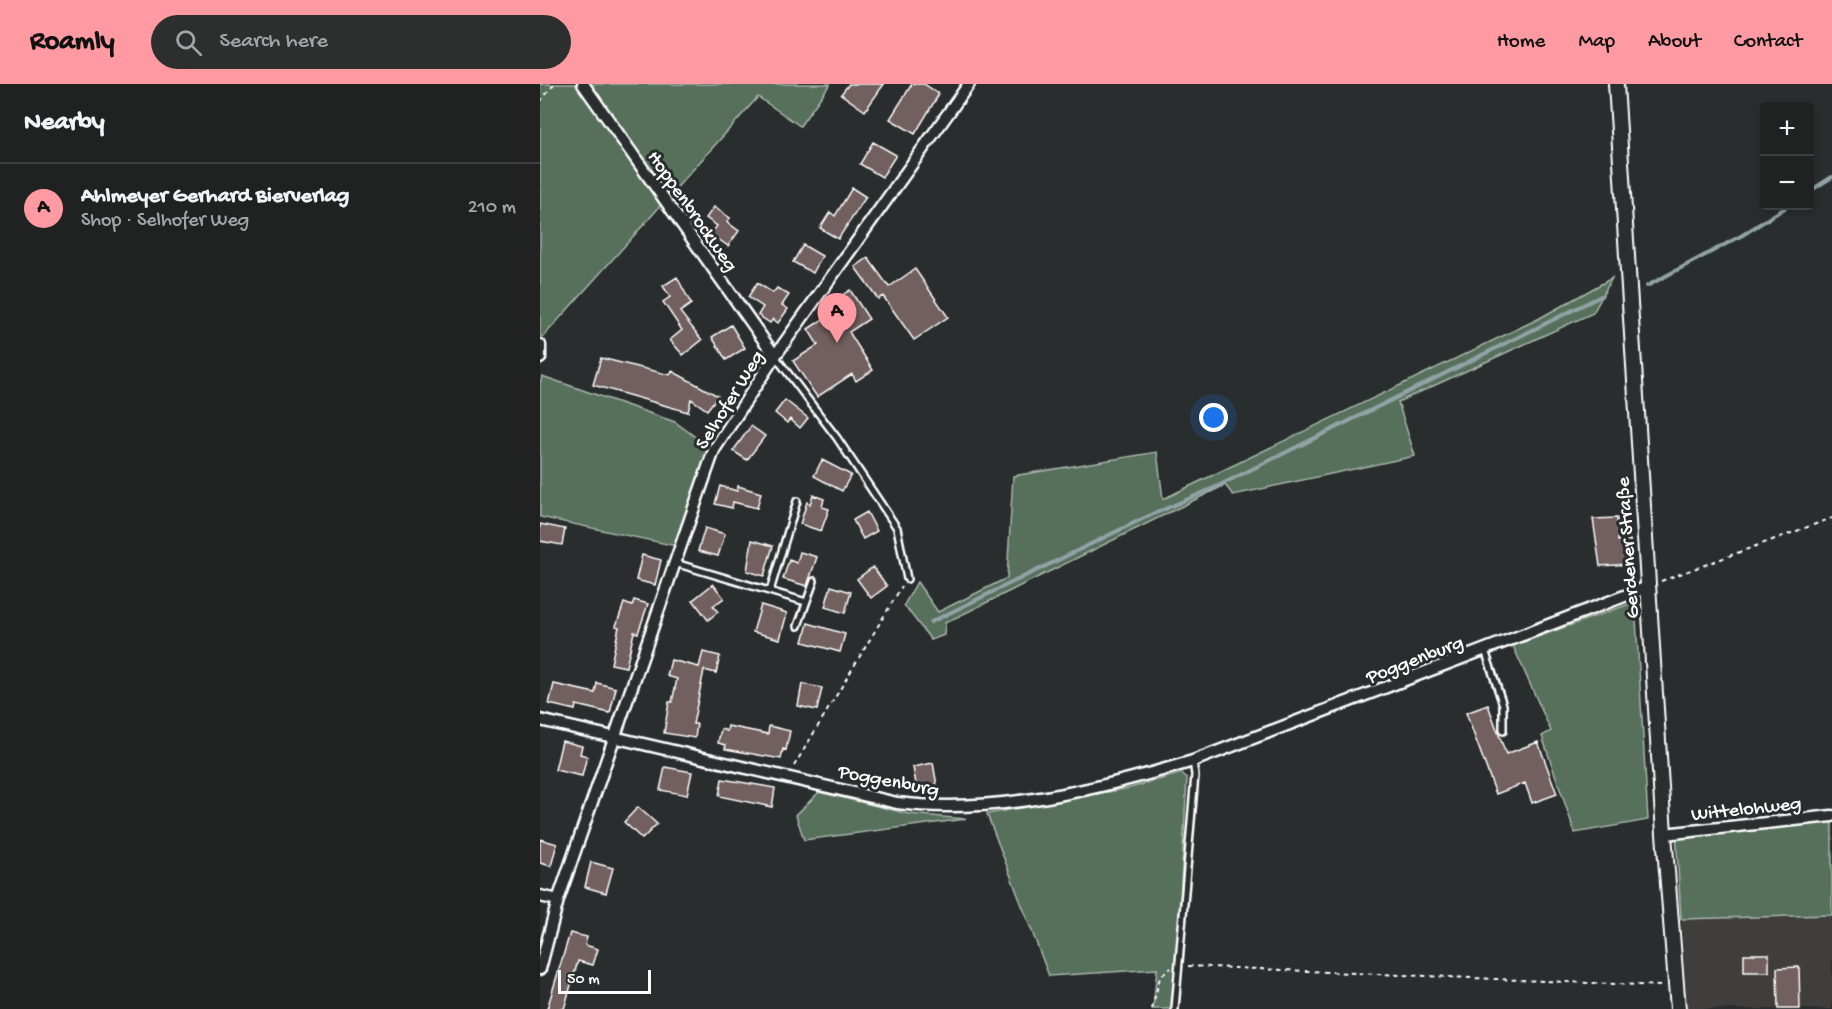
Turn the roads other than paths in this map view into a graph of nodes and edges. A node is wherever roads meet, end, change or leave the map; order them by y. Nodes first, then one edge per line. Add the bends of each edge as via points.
1 (583, 84) edge
2 (969, 84) edge
3 (1616, 84) edge
4 (540, 345) edge
5 (775, 356) junction
6 (540, 358) edge
7 (797, 501) dead end
8 (675, 563) junction
9 (907, 579) road end
10 (814, 581) dead end
11 (1648, 587) junction
12 (770, 591) junction
13 (806, 602) junction
14 (798, 626) dead end
15 (1485, 650) junction
16 (540, 720) edge
17 (1503, 731) dead end
18 (614, 737) junction
19 (1193, 761) junction
20 (1832, 816) edge
21 (1664, 834) junction
22 (540, 896) edge
23 (558, 900) junction
24 (540, 969) edge
25 (1175, 1009) edge
26 (1678, 1009) edge

1 - 5 street, Hoppenbrockweg
2 - 5 street, Selhofer Weg
3 - 11 main road, Gerdener Straße
4 - 6 street
5 - 8 street, Selhofer Weg via 714,450
5 - 9 lane via 837,438 897,528
7 - 12 lane
8 - 12 lane
8 - 18 street, Selhofer Weg
10 - 13 lane
11 - 15 street, Poggenburg
11 - 21 main road, Gerdener Straße
12 - 13 lane
13 - 14 lane
15 - 17 lane via 1503,705
15 - 19 street, Poggenburg
16 - 18 street
18 - 19 street, Poggenburg via 897,803 937,808 969,807 1128,781
18 - 23 street, Selhofer Weg
19 - 25 lane via 1195,775
20 - 21 street, Wittelohweg
21 - 26 main road, Gerdener Straße
22 - 23 street
23 - 24 street, Selhofer Weg

